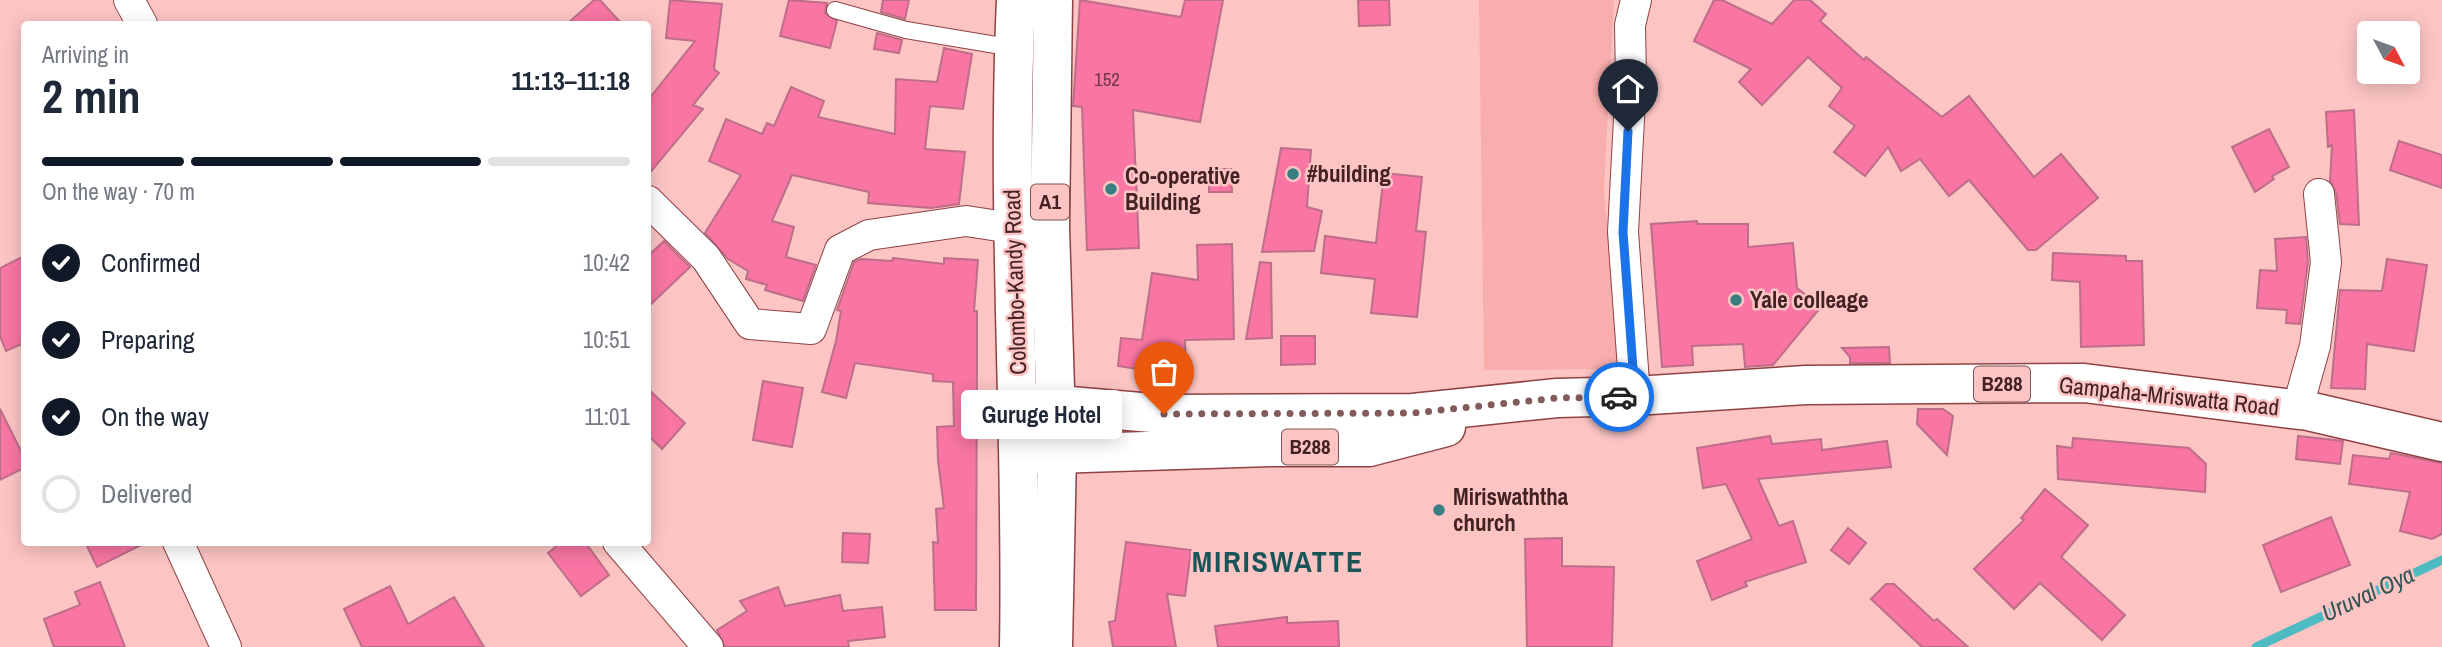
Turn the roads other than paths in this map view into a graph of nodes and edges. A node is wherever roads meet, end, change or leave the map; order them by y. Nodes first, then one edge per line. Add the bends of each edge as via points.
1 (129, 0) edge
2 (1016, 0) edge
3 (1053, 0) edge
4 (1636, 0) edge
5 (835, 10) dead end
6 (140, 21) edge
7 (1014, 48) junction
8 (2319, 194) dead end
9 (651, 204) edge
10 (1012, 228) junction
11 (1635, 396) junction
12 (1557, 398) junction
13 (1037, 403) junction
14 (2297, 410) junction
15 (2442, 442) edge
16 (1039, 454) junction
17 (180, 546) edge
18 (621, 546) edge
19 (226, 647) edge
20 (708, 647) edge
21 (1019, 647) edge
22 (1053, 647) edge

1 - 6 street
2 - 7 main road, Colombo-Kandy Road / A1
3 - 13 main road, Colombo-Kandy Road / A1 via 1050,214
4 - 11 street via 1630,25 1623,232
5 - 7 lane via 906,30
7 - 10 main road, Colombo-Kandy Road / A1
8 - 14 street via 2326,262 2315,346
9 - 10 street via 706,258 750,324 811,329 840,250 869,235 966,221
10 - 13 main road, Colombo-Kandy Road / A1
11 - 12 main road, Gampaha-Mriswatta Road / B288
11 - 14 main road, Gampaha-Mriswatta Road / B288 via 1806,385 2084,383
12 - 13 main road, Gampaha-Mriswatta Road / B288 via 1400,413 1164,414
12 - 16 main road, Gampaha-Mriswatta Road / B288 via 1369,447
13 - 16 main road, Colombo-Kandy Road / A1
14 - 15 main road, Gampaha-Mriswatta Road / B288
16 - 21 main road, Colombo-Kandy Road / A1
16 - 22 main road, Colombo-Kandy Road / A1
17 - 19 street
18 - 20 street

